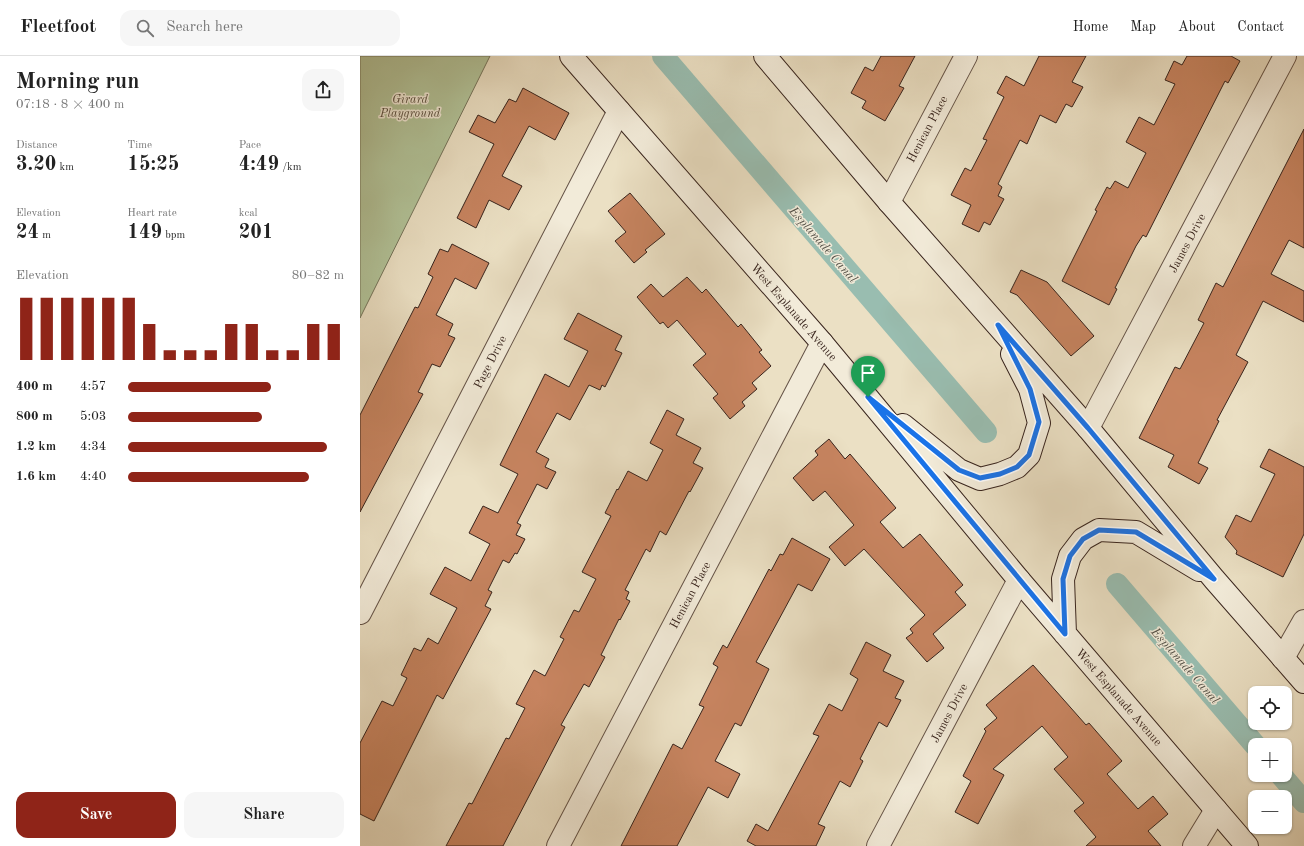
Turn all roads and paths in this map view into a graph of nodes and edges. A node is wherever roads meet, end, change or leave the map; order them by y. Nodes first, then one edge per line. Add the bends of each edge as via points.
1 (571, 56) edge
2 (765, 56) edge
3 (966, 56) edge
4 (1285, 56) edge
5 (619, 111) junction
6 (889, 202) junction
7 (998, 325) junction
8 (822, 344) junction
9 (868, 397) junction
10 (1088, 428) junction
11 (1214, 579) junction
12 (1019, 580) junction
13 (360, 613) edge
14 (1304, 621) edge
15 (1065, 634) junction
16 (1283, 658) junction
17 (1304, 682) edge
18 (1216, 810) junction
19 (558, 846) edge
20 (878, 846) edge
21 (1194, 846) edge
22 (1247, 846) edge

1 - 5 main road, West Esplanade Avenue
2 - 6 main road
3 - 6 main road, Henican Place
4 - 10 main road, James Drive
5 - 8 main road, West Esplanade Avenue
5 - 13 main road, Page Drive
6 - 7 main road
7 - 9 main road via 1030,389 1039,422 1029,455 1017,467 980,478 959,470
7 - 10 main road
8 - 9 main road, West Esplanade Avenue
8 - 19 main road, Henican Place
9 - 12 main road, West Esplanade Avenue
10 - 11 main road
11 - 15 main road via 1136,532 1099,530 1083,539 1070,556 1063,579
11 - 16 main road
12 - 15 main road, West Esplanade Avenue
12 - 20 main road, James Drive
14 - 16 main road
15 - 18 main road, West Esplanade Avenue
16 - 17 main road
18 - 21 main road
18 - 22 main road, West Esplanade Avenue

